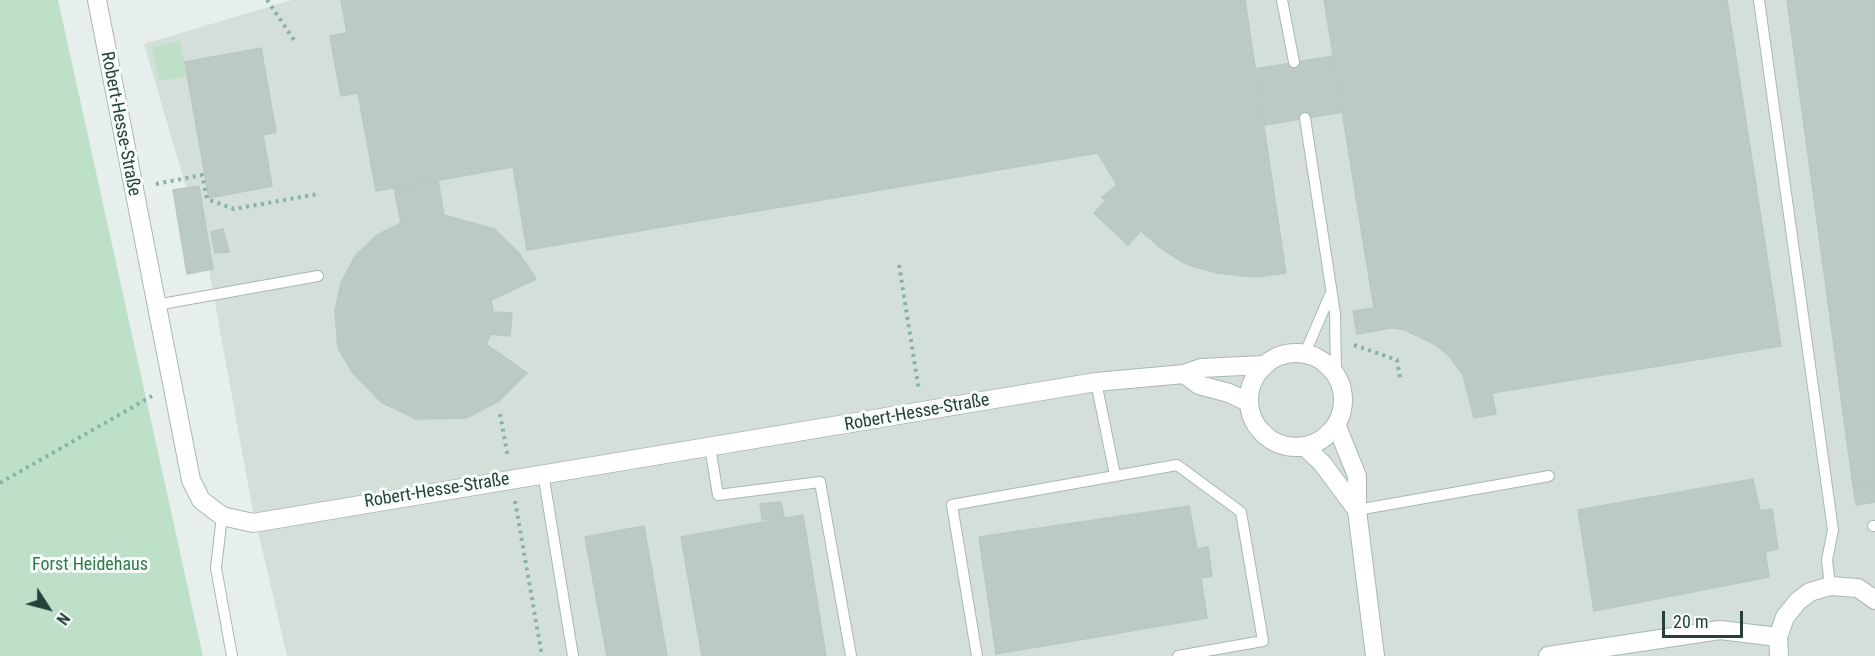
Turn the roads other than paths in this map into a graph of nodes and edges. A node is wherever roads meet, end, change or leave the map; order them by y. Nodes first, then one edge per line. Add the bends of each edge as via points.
1 (97, 0) edge
2 (1282, 0) edge
3 (1759, 0) edge
4 (1294, 62) dead end
5 (1305, 118) dead end
6 (318, 276) dead end
7 (1330, 295) junction
8 (156, 305) junction
9 (1305, 353) junction
10 (1263, 365) junction
11 (1184, 374) junction
12 (1336, 374) junction
13 (1096, 382) junction
14 (1248, 402) junction
15 (1336, 424) junction
16 (710, 447) junction
17 (1305, 447) junction
18 (543, 473) junction
19 (1115, 475) junction
20 (1549, 476) dead end
21 (1357, 510) junction
22 (222, 516) junction
23 (1830, 585) junction
24 (1875, 600) edge
25 (1778, 637) junction
26 (232, 656) edge
27 (573, 656) edge
28 (851, 656) edge
29 (977, 656) edge
30 (1179, 656) edge
31 (1375, 656) edge
32 (1548, 656) edge
33 (1779, 656) edge

1 - 8 street, Robert-Hesse-Straße
2 - 4 lane
3 - 23 lane via 1833,530 1827,560
5 - 7 lane
6 - 8 lane
7 - 9 lane
7 - 12 lane via 1335,314
8 - 22 street, Robert-Hesse-Straße via 190,480 201,500
9 - 10 street via 1283,355
9 - 12 street
10 - 11 street, Robert-Hesse-Straße via 1201,368
10 - 14 street via 1249,389
11 - 13 street, Robert-Hesse-Straße
11 - 14 street via 1199,385
12 - 15 street via 1343,399
13 - 16 street, Robert-Hesse-Straße
13 - 19 lane
14 - 17 street via 1251,418 1260,432 1273,442
15 - 17 street via 1328,435
15 - 21 street via 1357,476
16 - 18 street, Robert-Hesse-Straße
16 - 28 lane via 718,495 820,482
17 - 21 street
18 - 22 street, Robert-Hesse-Straße via 253,523
18 - 27 lane
19 - 29 lane via 952,505
19 - 30 lane via 1177,465 1241,512 1263,641
20 - 21 lane
21 - 31 street
22 - 26 lane via 216,568
23 - 24 street via 1858,588
23 - 25 street via 1798,601 1785,617
25 - 32 street via 1720,630
25 - 33 street

